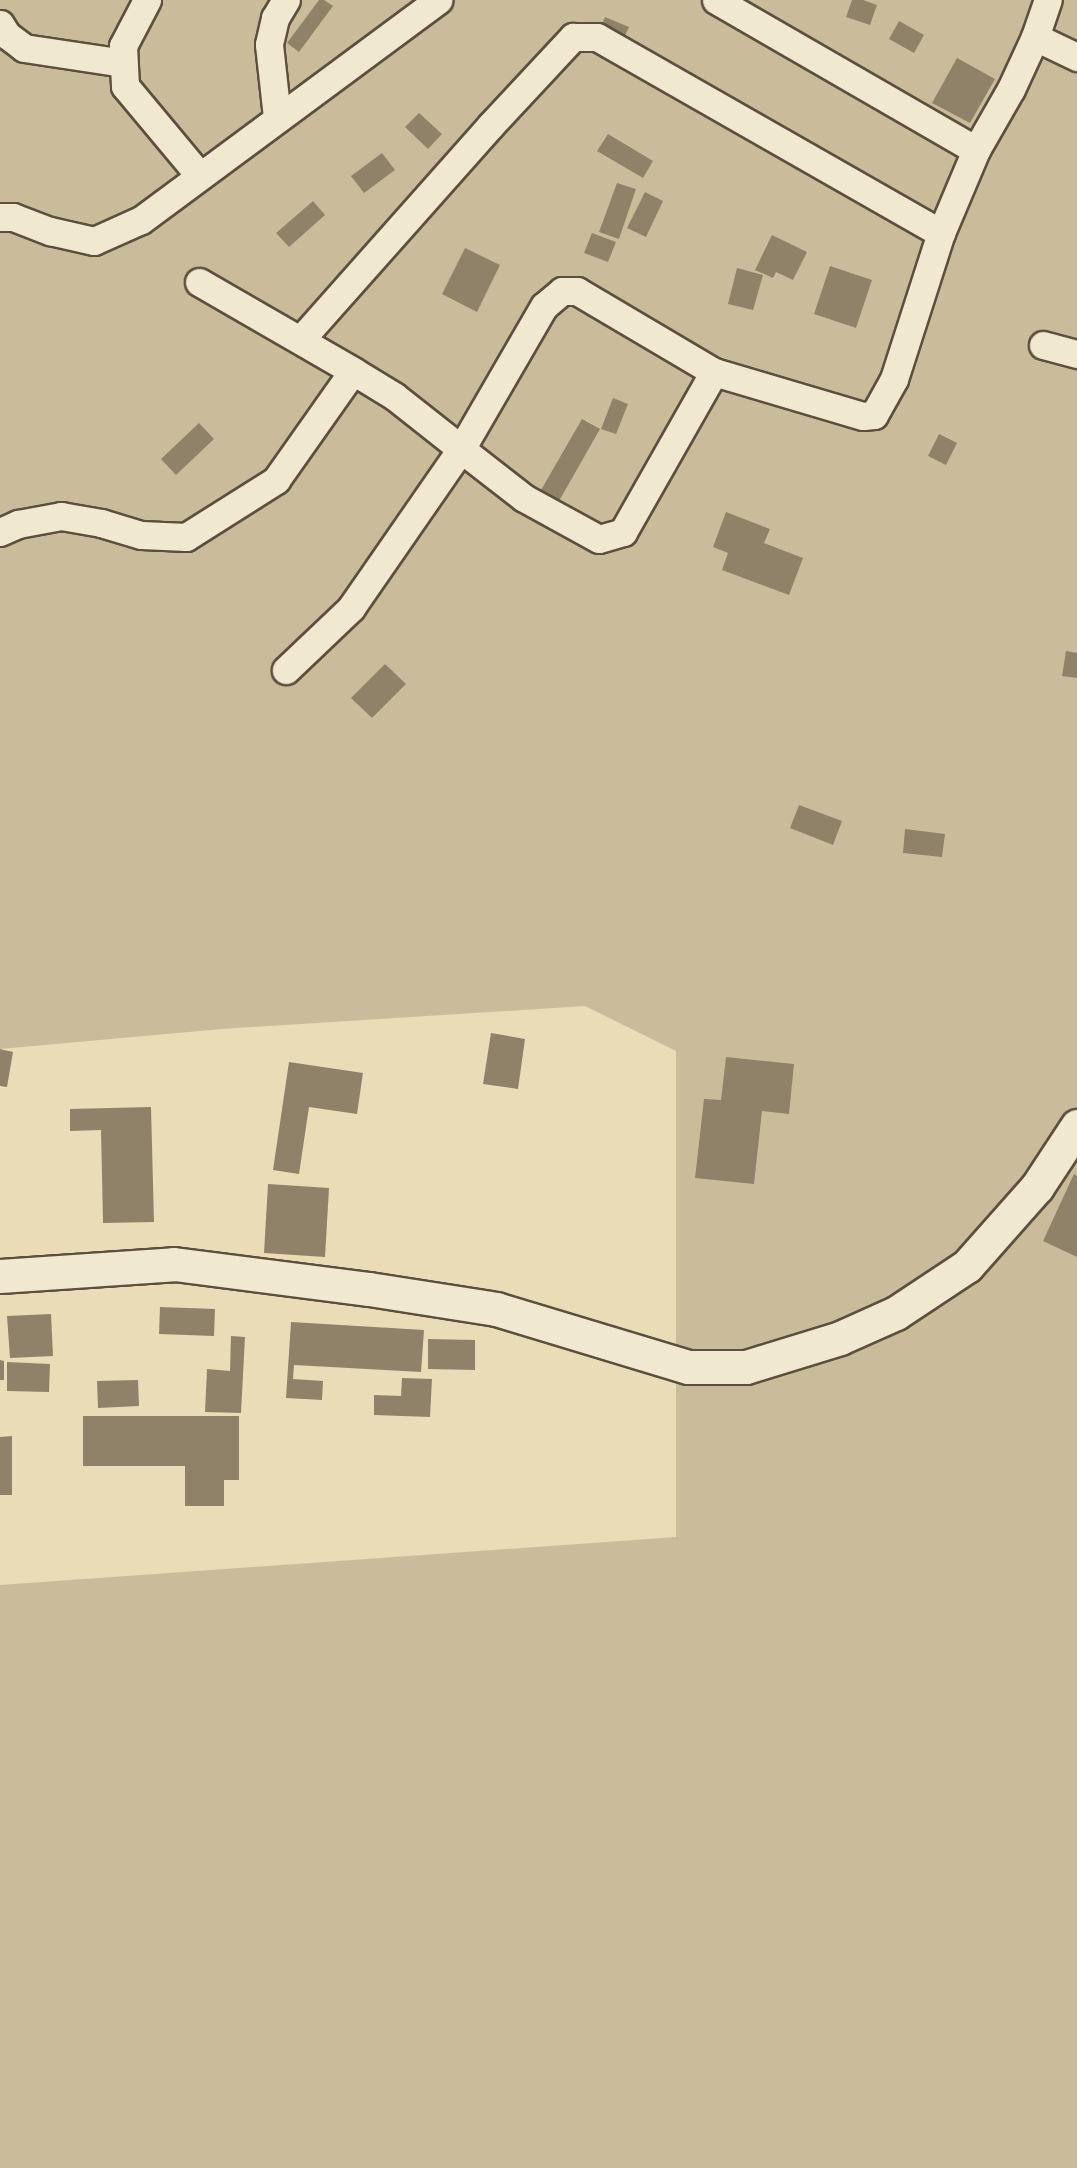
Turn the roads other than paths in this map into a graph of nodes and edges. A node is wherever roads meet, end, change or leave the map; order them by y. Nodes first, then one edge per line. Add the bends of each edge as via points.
1 (147, 0) edge
2 (285, 0) edge
3 (438, 0) edge
4 (716, 0) edge
5 (1044, 1) edge
6 (0, 24) edge
7 (1035, 38) junction
8 (1077, 57) edge
9 (123, 63) junction
10 (278, 117) junction
11 (976, 150) junction
12 (200, 176) junction
13 (0, 217) edge
14 (941, 233) junction
15 (199, 282) dead end
16 (301, 339) junction
17 (1043, 345) dead end
18 (1077, 354) edge
19 (353, 371) junction
20 (714, 372) junction
21 (461, 449) junction
22 (0, 532) edge
23 (286, 670) dead end
24 (1077, 1126) edge
25 (0, 1276) edge

1 - 9 street via 123,46
2 - 10 street via 275,18 269,44
3 - 10 street
4 - 11 street
5 - 7 street
6 - 9 street via 24,48
7 - 8 street
7 - 11 street
9 - 12 street via 126,86
10 - 12 street
11 - 14 street
12 - 13 street via 141,220 94,241 13,217
14 - 16 street via 597,37 573,37
14 - 20 street via 894,379 874,415 863,416
15 - 16 street
16 - 19 street
17 - 18 street
19 - 21 street via 394,396
19 - 22 street via 276,480 186,537 141,535 61,516 18,524
20 - 21 street via 577,291 562,291 544,306
20 - 21 street via 623,532 610,536 599,539 524,498
21 - 23 street via 351,608
24 - 25 main road via 1037,1187 967,1266 896,1313 840,1338 746,1367 688,1367 496,1310 174,1264

